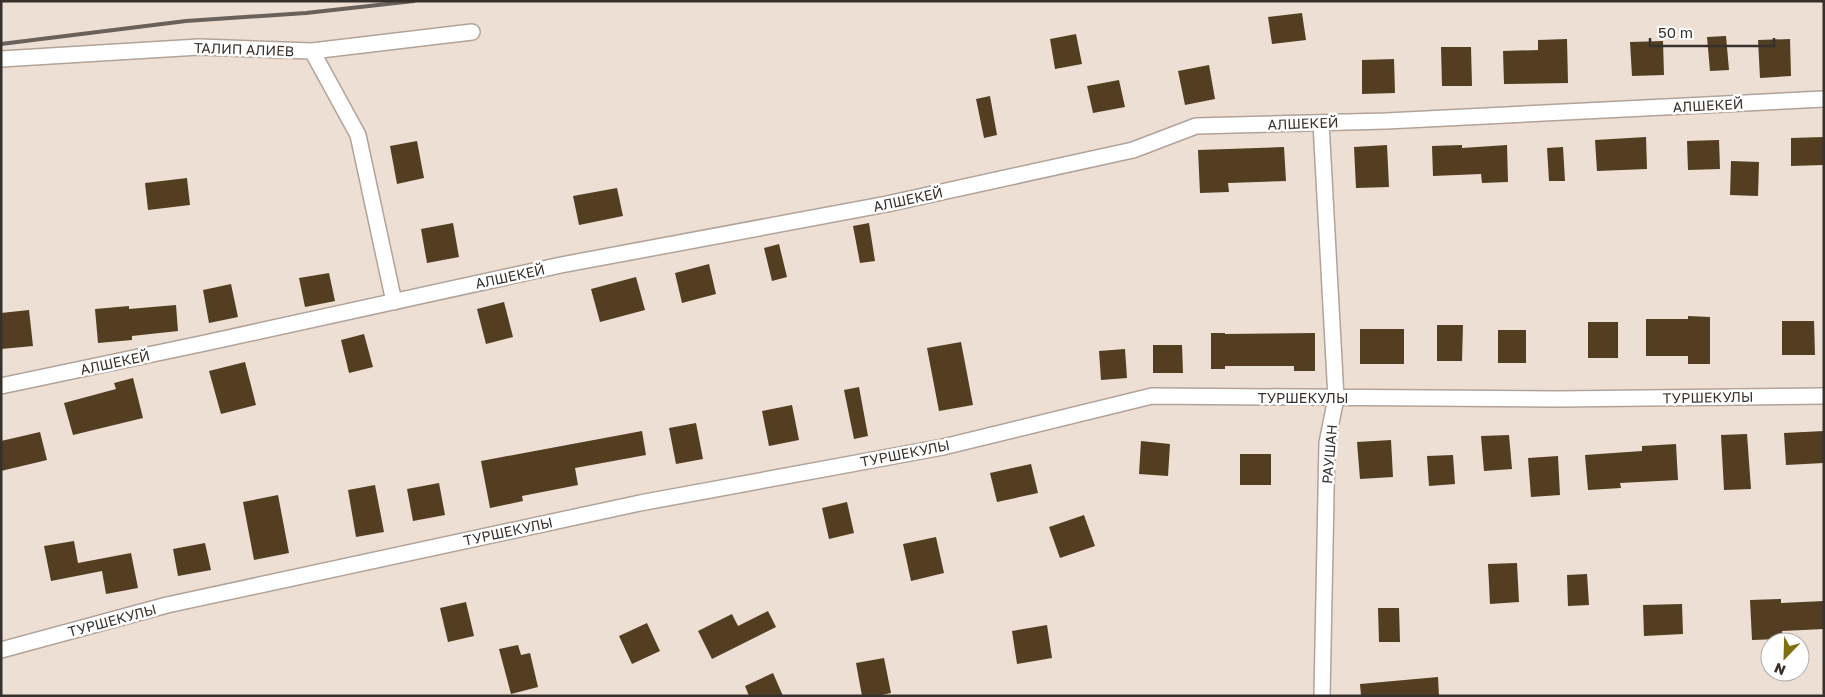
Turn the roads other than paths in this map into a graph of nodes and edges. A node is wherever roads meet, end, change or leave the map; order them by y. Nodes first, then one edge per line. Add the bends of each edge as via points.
1 (472, 32) dead end
2 (312, 51) junction
3 (1, 59) edge
4 (1824, 99) edge
5 (1321, 123) junction
6 (394, 302) junction
7 (1, 386) edge
8 (1824, 396) edge
9 (1336, 398) junction
10 (1, 650) edge
11 (1322, 696) edge

1 - 2 street
2 - 3 street, ТАЛИП АЛИЕВ via 199,47
2 - 6 street, ТАЛИП АЛИЕВ via 358,135
4 - 5 street, АЛШЕКЕЙ
5 - 6 street, АЛШЕКЕЙ via 1196,126 1133,150 887,204 561,264
5 - 9 street, РАУШАН
6 - 7 street, АЛШЕКЕЙ
8 - 9 street, ТУРШЕКУЛЫ
9 - 10 street, ТУРШЕКУЛЫ via 1152,396 943,447 640,502 167,605
9 - 11 street, РАУШАН via 1326,443

